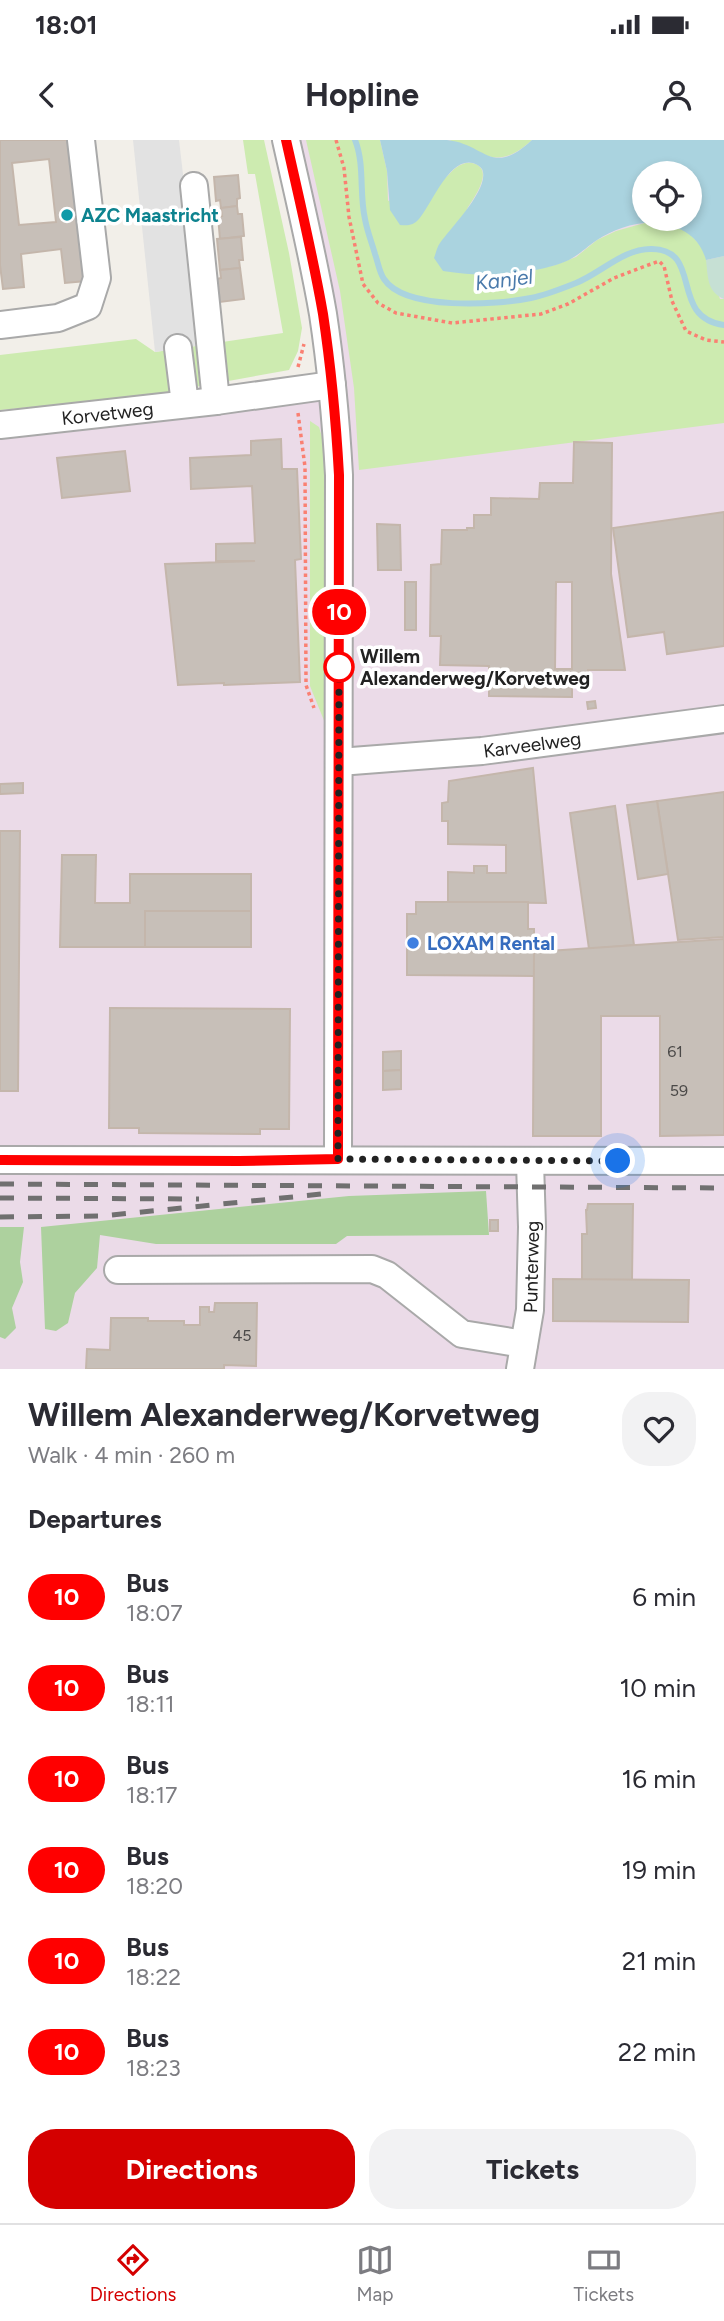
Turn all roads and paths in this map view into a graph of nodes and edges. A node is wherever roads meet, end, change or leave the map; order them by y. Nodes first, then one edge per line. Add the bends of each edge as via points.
1 (81, 140) edge
2 (286, 140) edge
3 (336, 140) edge
4 (194, 186) dead end
5 (0, 325) edge
6 (306, 340) dead end
7 (724, 342) edge
8 (178, 348) dead end
9 (332, 385) junction
10 (297, 390) junction
11 (216, 401) junction
12 (185, 404) junction
13 (0, 425) edge
14 (318, 717) dead end
15 (724, 719) edge
16 (339, 762) junction
17 (338, 1159) junction
18 (0, 1160) edge
19 (724, 1161) edge
20 (530, 1162) junction
21 (118, 1269) dead end
22 (522, 1357) edge

1 - 5 street via 97,278 88,306 58,318
2 - 9 street via 312,253
3 - 7 path via 363,284 378,303 396,313 452,323 541,314 659,261 686,331
4 - 11 street
6 - 10 path via 297,370
8 - 12 street
9 - 10 street, Korvetweg
9 - 16 street via 339,475
10 - 11 street, Korvetweg
10 - 14 path via 305,467 306,685
11 - 12 street, Korvetweg
12 - 13 street, Korvetweg
15 - 16 street, Karveelweg via 493,750
16 - 17 street
17 - 18 street
17 - 20 street
19 - 20 street
20 - 22 street, Punterweg via 530,1310
21 - 22 street via 372,1269 387,1275 462,1334

